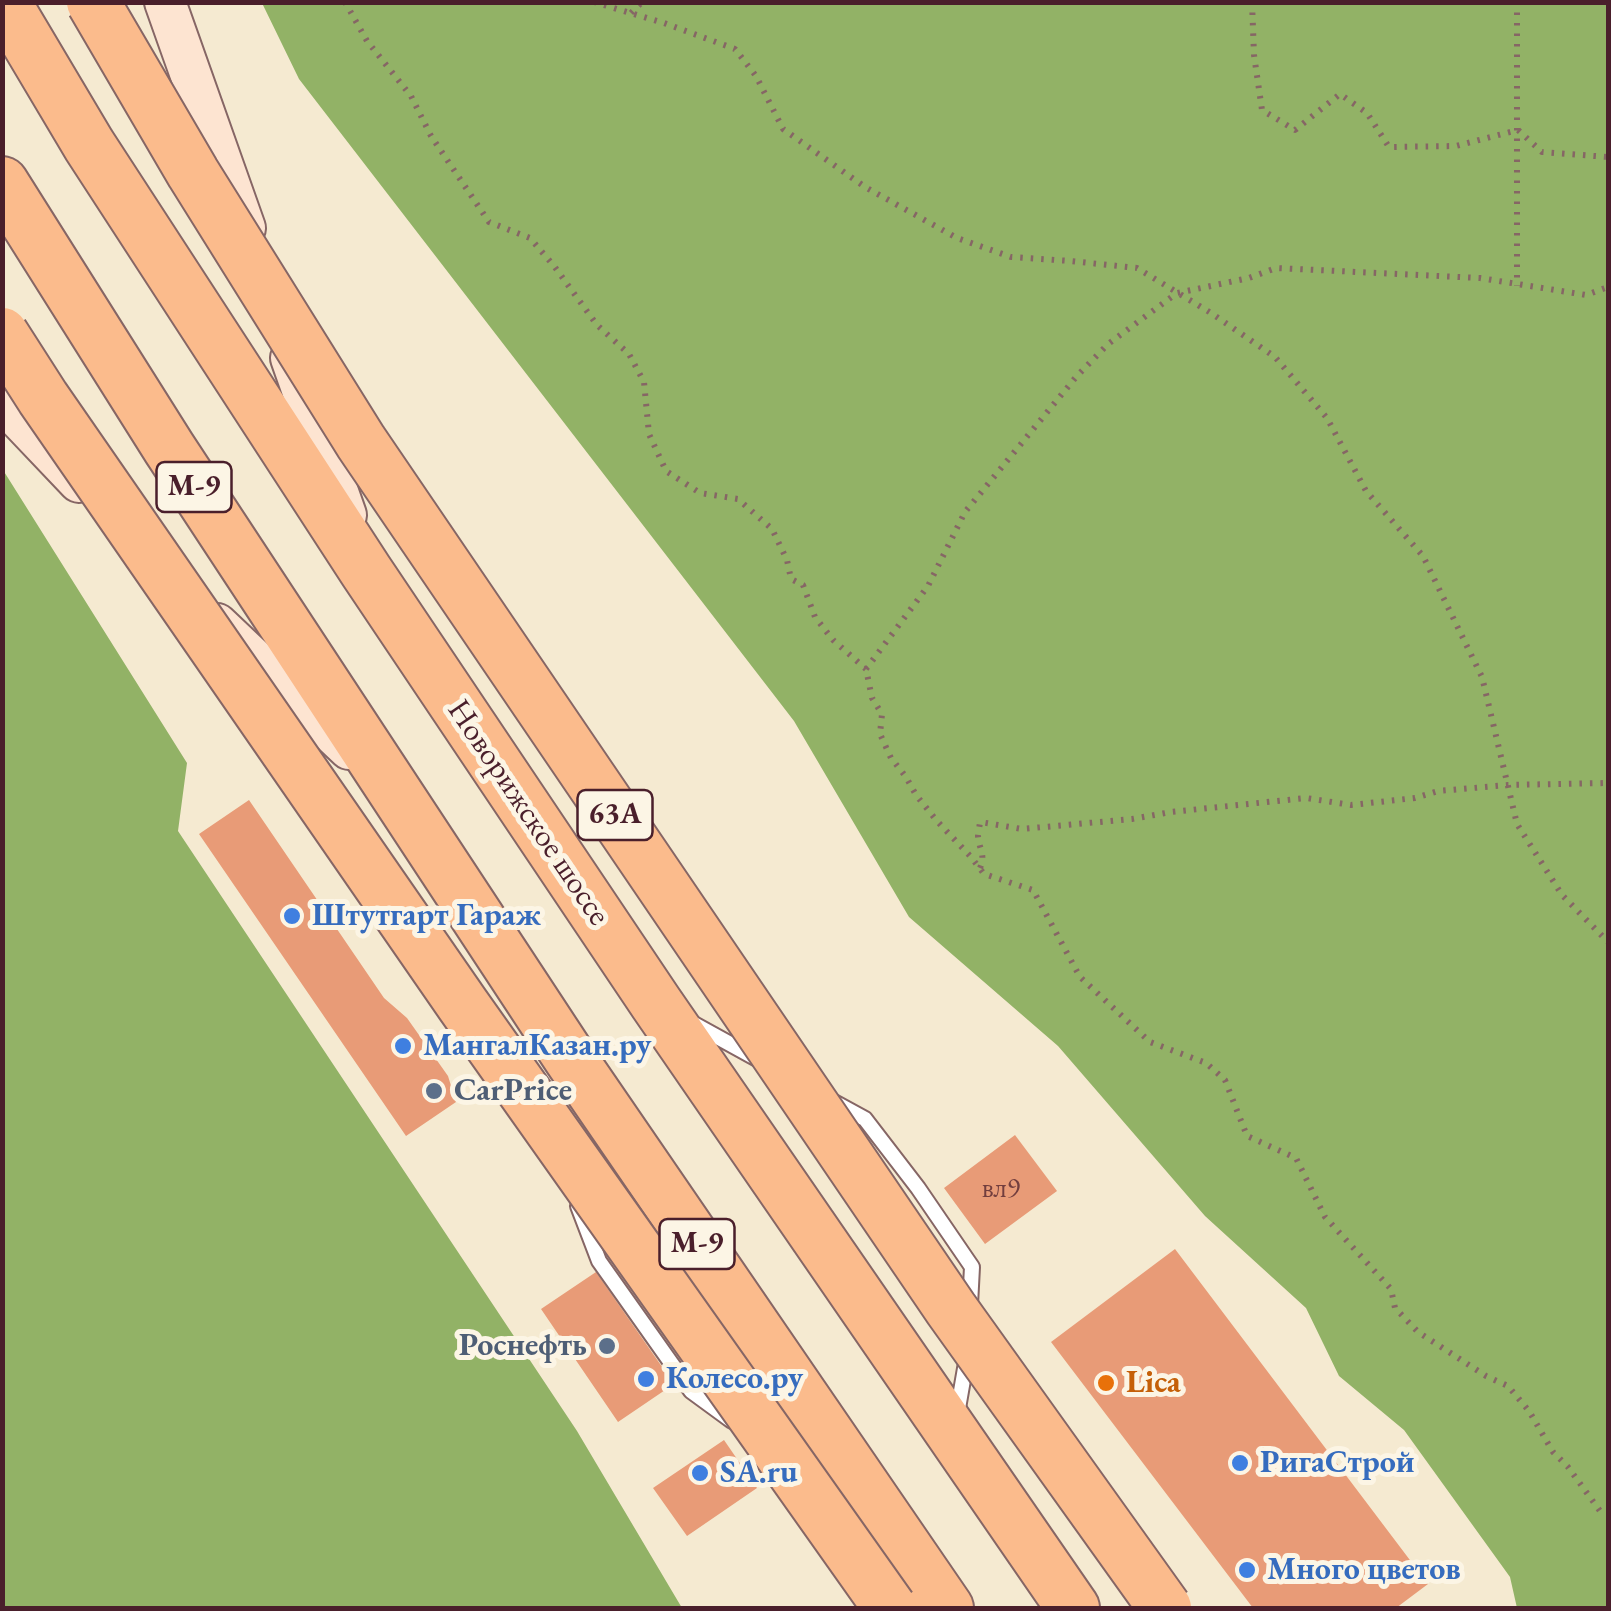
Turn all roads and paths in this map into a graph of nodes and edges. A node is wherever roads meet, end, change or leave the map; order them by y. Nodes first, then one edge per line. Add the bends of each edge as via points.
1 (4, 2) edge
2 (94, 2) edge
3 (165, 2) edge
4 (344, 2) edge
5 (594, 2) edge
6 (642, 2) edge
7 (1252, 2) edge
8 (1517, 2) edge
9 (630, 14) junction
10 (1518, 130) junction
11 (1608, 158) edge
12 (2, 183) edge
13 (1517, 286) junction
14 (1608, 286) edge
15 (1177, 293) junction
16 (2, 334) edge
17 (2, 402) edge
18 (366, 571) junction
19 (866, 669) junction
20 (1608, 783) edge
21 (1508, 786) junction
22 (391, 788) junction
23 (980, 868) junction
24 (1608, 942) edge
25 (656, 1003) junction
26 (564, 1118) dead end
27 (567, 1175) dead end
28 (574, 1192) dead end
29 (954, 1435) junction
30 (809, 1469) dead end
31 (1608, 1512) edge
32 (890, 1608) edge
33 (947, 1608) edge
34 (1073, 1608) edge
35 (1165, 1608) edge

1 - 18 highway, Новорижское шоссе
2 - 35 highway, 63A, bridge via 361,442 951,1308
3 - 18 street
4 - 19 path via 489,222 530,238 597,325 629,354 644,382 649,434 666,471 700,493 738,499 772,528 790,579 803,585 815,617
5 - 9 path
6 - 9 path
7 - 10 path via 1262,110 1295,130 1340,94 1367,113 1389,146 1456,146
8 - 10 path
9 - 15 path via 735,49 783,129 865,187 958,238 1011,257 1137,268
10 - 11 path via 1542,152
10 - 13 path
12 - 22 highway, М-9
13 - 14 path via 1586,294
13 - 15 path via 1480,278 1276,268
15 - 19 path via 1108,344 1030,431 966,512 928,586
15 - 21 path via 1274,358 1326,418 1366,491 1423,556 1482,677
16 - 32 highway, bridge via 463,1005
17 - 22 street via 181,589
18 - 25 highway, Новорижское шоссе
19 - 23 path via 891,758
20 - 21 path
21 - 23 path via 1352,805 1306,798 1022,829 980,822
21 - 24 path via 1517,824 1562,895
22 - 33 highway, М-9 via 569,1068 857,1492
23 - 31 path via 1033,890 1080,977 1150,1042 1206,1062 1225,1080 1247,1136 1296,1158 1325,1217 1391,1289 1394,1308 1418,1332 1508,1386 1553,1452 1600,1511
25 - 29 highway, Новорижское шоссе
25 - 29 lane via 865,1119 918,1188 972,1268
26 - 27 lane via 561,1158
28 - 30 lane via 599,1262 692,1391 776,1454
29 - 34 highway, Новорижское шоссе

